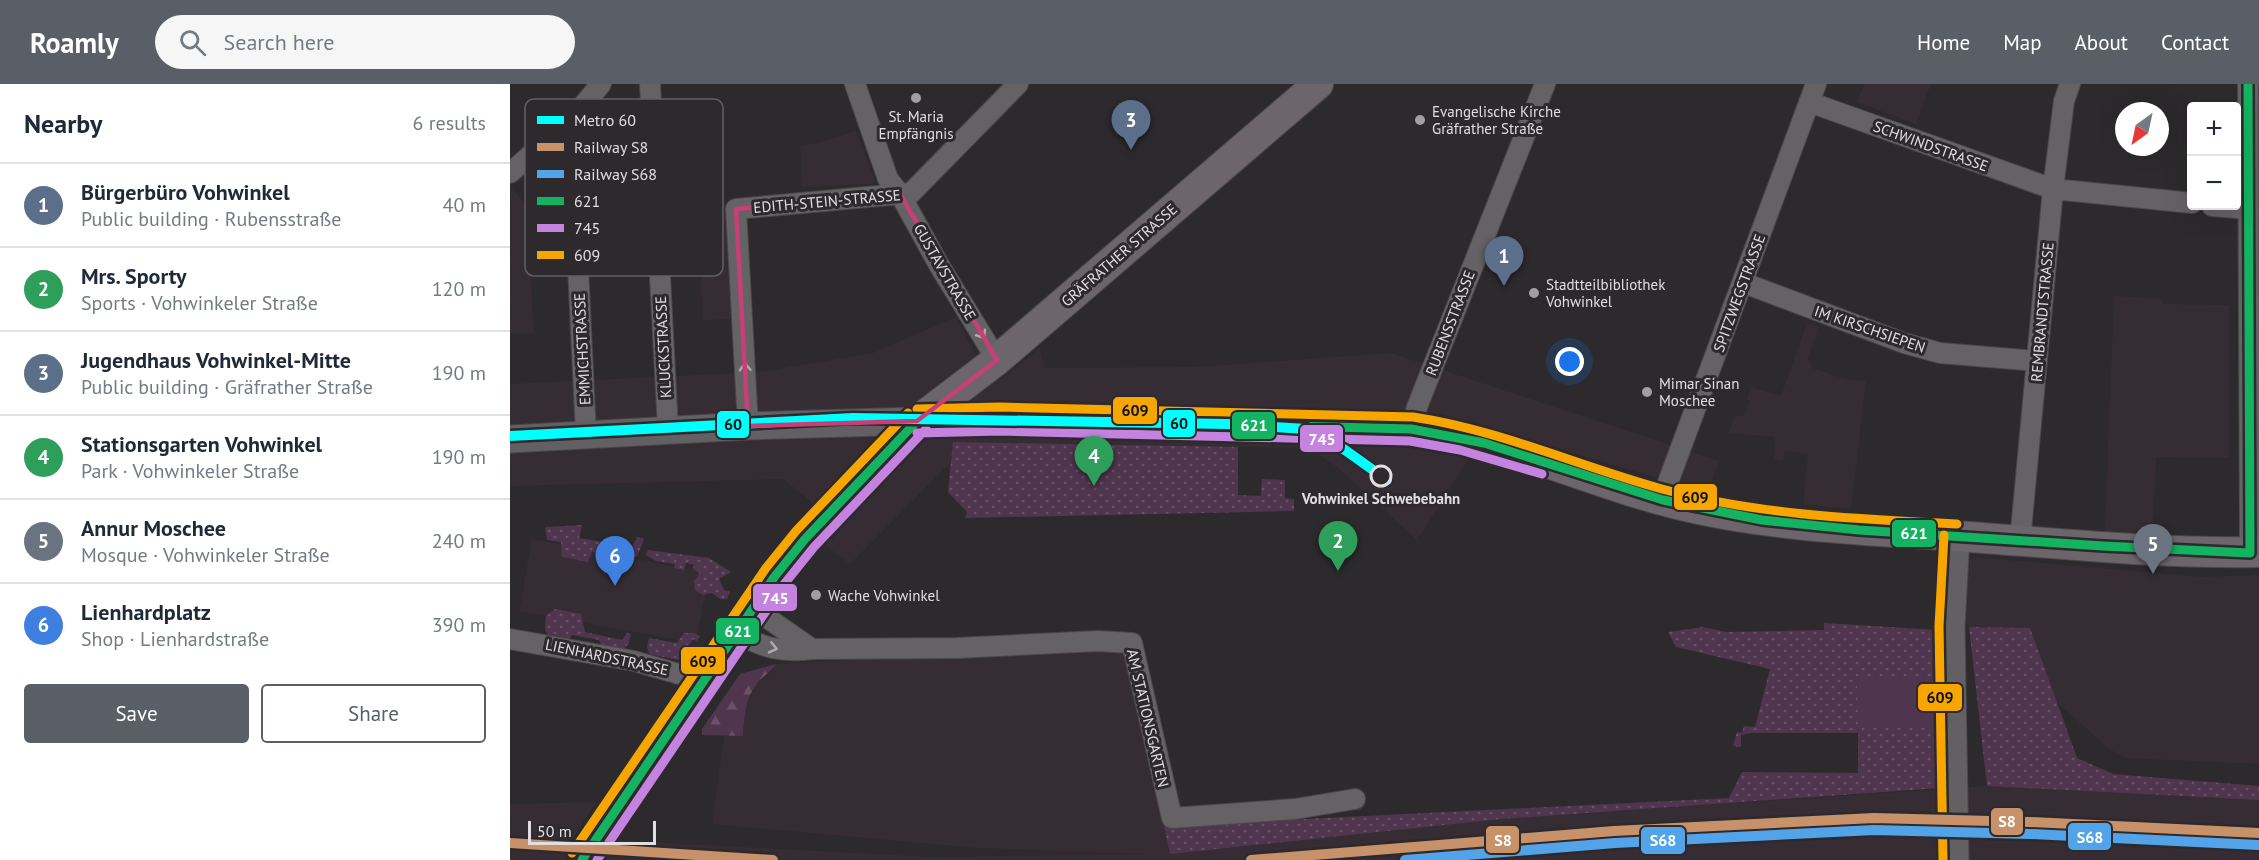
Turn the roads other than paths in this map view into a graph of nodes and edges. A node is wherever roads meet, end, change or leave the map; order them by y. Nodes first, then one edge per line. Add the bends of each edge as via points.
1 (601, 84) edge
2 (650, 84) edge
3 (855, 84) edge
4 (1018, 84) edge
5 (1318, 84) edge
6 (1545, 84) edge
7 (2070, 84) edge
8 (2248, 84) edge
9 (1813, 93) edge
10 (588, 99) edge
11 (651, 99) edge
12 (525, 160) edge
13 (510, 173) edge
14 (2053, 189) junction
15 (900, 194) junction
16 (2187, 202) edge
17 (2241, 208) edge
18 (2249, 209) junction
19 (578, 276) edge
20 (660, 276) edge
21 (1744, 284) junction
22 (997, 360) junction
23 (2037, 362) junction
24 (917, 421) junction
25 (748, 426) junction
26 (1411, 429) junction
27 (668, 430) junction
28 (586, 435) junction
29 (510, 439) edge
30 (1661, 501) junction
31 (1956, 536) junction
32 (2020, 541) junction
33 (2255, 553) edge
34 (753, 608) junction
35 (737, 633) junction
36 (510, 639) edge
37 (812, 649) junction
38 (703, 681) junction
39 (671, 728) tunnel mouth
40 (1355, 799) dead end
41 (622, 801) tunnel mouth
42 (597, 839) tunnel mouth
43 (1955, 860) edge

1 - 10 street
2 - 11 street, KLUCKSTRASSE
3 - 15 street, GUSTAVSTRASSE via 888,179
4 - 15 street, EDITH-STEIN-STRASSE via 911,193
5 - 22 main road, GRÄFRATHER STRASSE
6 - 26 street, RUBENSSTRASSE
7 - 14 street, REMBRANDTSTRASSE via 2064,101
8 - 18 street
9 - 14 street, SCHWINDSTRASSE
9 - 21 street, SPITZWEGSTRASSE
12 - 13 street
14 - 16 street, SCHWINDSTRASSE
14 - 23 street, REMBRANDTSTRASSE
15 -> 22 street, GUSTAVSTRASSE
25 -> 15 street, EDITH-STEIN-STRASSE via 736,209
17 - 18 street
18 - 33 street
19 - 28 street, EMMICHSTRASSE
20 - 27 street, KLUCKSTRASSE
21 - 23 street, IM KIRSCHSIEPEN via 1940,353
21 - 30 street, SPITZWEGSTRASSE
22 - 24 main road, GRÄFRATHER STRASSE
23 - 32 street, REMBRANDTSTRASSE
24 - 25 main road
24 - 26 main road via 1000,419
24 - 34 main road via 805,539
25 - 27 main road
26 - 30 main road via 1480,441
27 - 28 main road
28 - 29 main road
30 - 31 main road via 1744,518
31 - 32 main road
31 - 43 main road via 1951,626
32 - 33 main road
34 - 35 main road
34 - 37 street
35 -> 37 street, AM STATIONSGARTEN via 775,650
35 - 38 main road
36 - 38 street, LIENHARDSTRASSE via 634,661
37 - 40 street, AM STATIONSGARTEN via 1132,643 1172,818 1294,809
38 - 39 main road
41 - 42 main road

